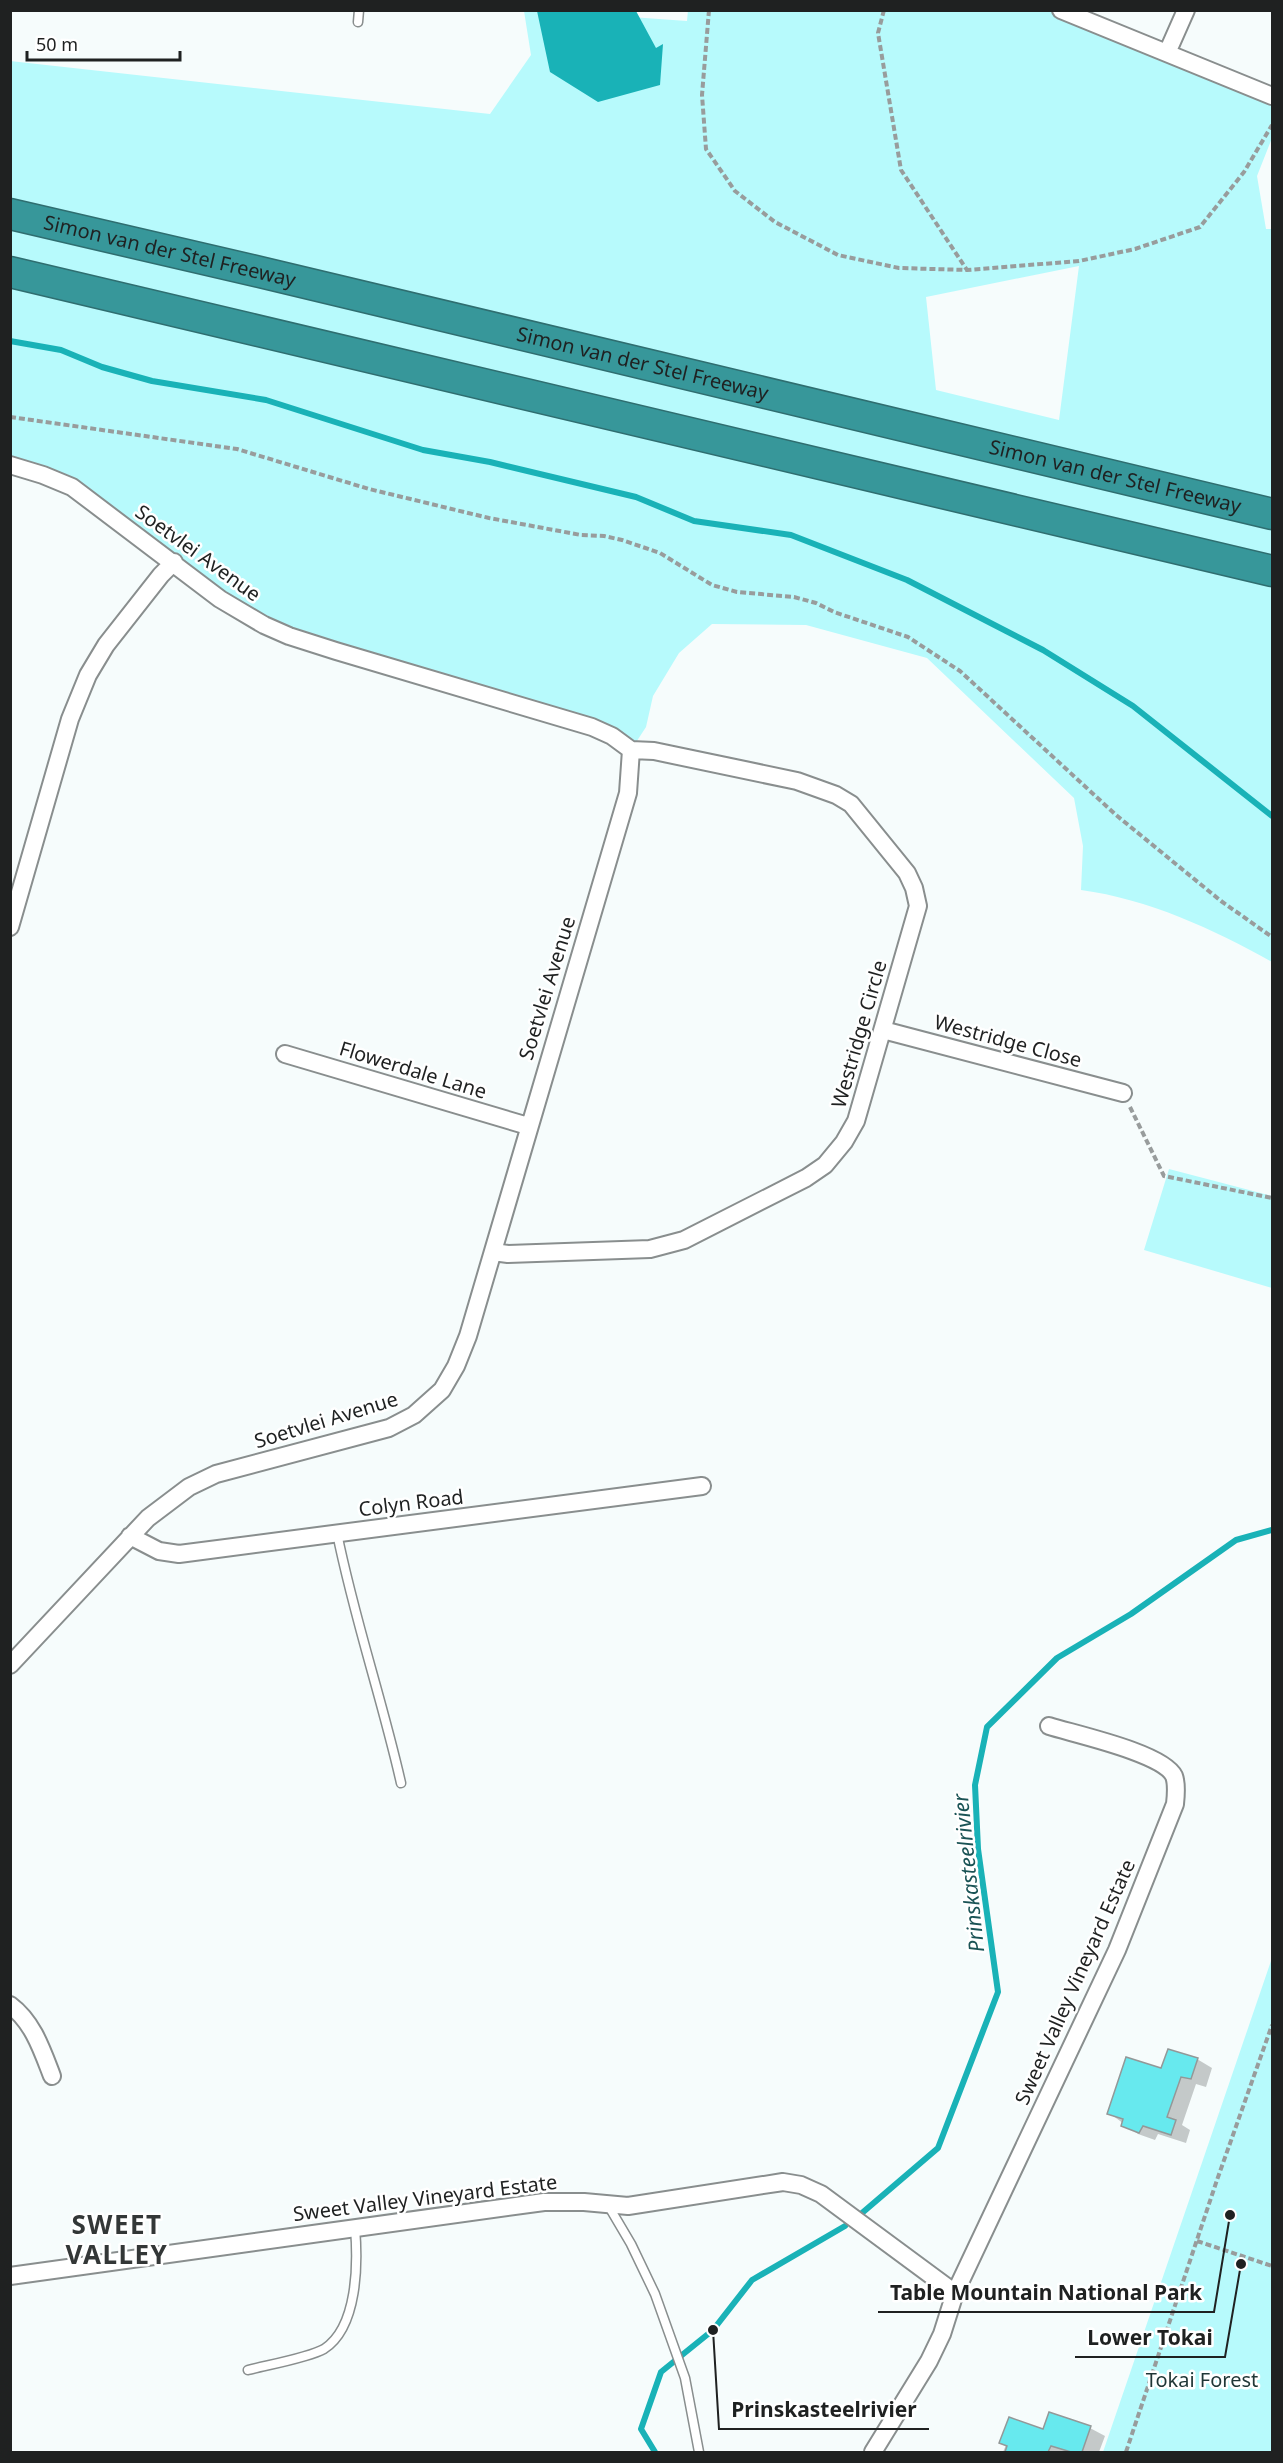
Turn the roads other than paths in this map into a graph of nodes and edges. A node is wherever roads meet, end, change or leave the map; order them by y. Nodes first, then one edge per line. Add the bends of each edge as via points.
1 (359, 10) edge
2 (1061, 10) edge
3 (1186, 10) edge
4 (358, 22) dead end
5 (1167, 53) junction
6 (1272, 96) edge
7 (10, 214) edge
8 (10, 272) edge
9 (10, 465) edge
10 (1272, 514) edge
11 (174, 562) junction
12 (1272, 571) edge
13 (631, 750) junction
14 (18, 876) edge
15 (10, 927) edge
16 (883, 1030) junction
17 (285, 1054) dead end
18 (1124, 1093) road end
19 (528, 1126) junction
20 (493, 1252) junction
21 (702, 1486) dead end
22 (337, 1533) junction
23 (130, 1536) junction
24 (10, 1665) edge
25 (1049, 1726) dead end
26 (401, 1783) dead end
27 (10, 2005) edge
28 (52, 2076) dead end
29 (608, 2205) junction
30 (355, 2228) junction
31 (10, 2276) edge
32 (955, 2293) junction
33 (248, 2370) dead end
34 (699, 2452) edge
35 (873, 2452) edge

1 - 4 lane
2 - 5 street
3 - 5 street
5 - 6 street
7 - 10 highway, Simon van der Stel Freeway
8 - 12 highway
9 - 11 street, Soetvlei Avenue via 72,488
11 - 13 street, Soetvlei Avenue via 240,612 289,636 592,728
11 - 14 street via 106,645 88,675
13 - 16 street, Westridge Circle via 654,751 797,781 851,804 907,873 918,906
13 - 19 street, Soetvlei Avenue via 628,793
14 - 15 street
16 - 18 street, Westridge Close
16 - 20 street, Westridge Circle via 856,1121 825,1165 806,1178 665,1246
17 - 19 street, Flowerdale Lane
19 - 20 street, Soetvlei Avenue
20 - 23 street, Soetvlei Avenue via 456,1366 442,1390 414,1415 389,1428 216,1474 169,1500
21 - 22 street, Colyn Road
22 - 23 street, Colyn Road via 179,1554 159,1551
22 - 26 lane
23 - 24 street, Soetvlei Avenue
25 - 32 street, Sweet Valley Vineyard Estate via 1158,1761 1173,1776 1175,1804 1117,1950
27 - 28 street via 23,2014
29 - 30 street, Sweet Valley Vineyard Estate via 544,2202
29 - 32 street, Sweet Valley Vineyard Estate via 628,2206 783,2182 801,2185 821,2194
29 - 34 lane via 655,2294 685,2378
30 - 31 street, Sweet Valley Vineyard Estate
30 - 33 lane via 356,2278 336,2338 318,2351
32 - 35 street, Sweet Valley Vineyard Estate via 929,2361

